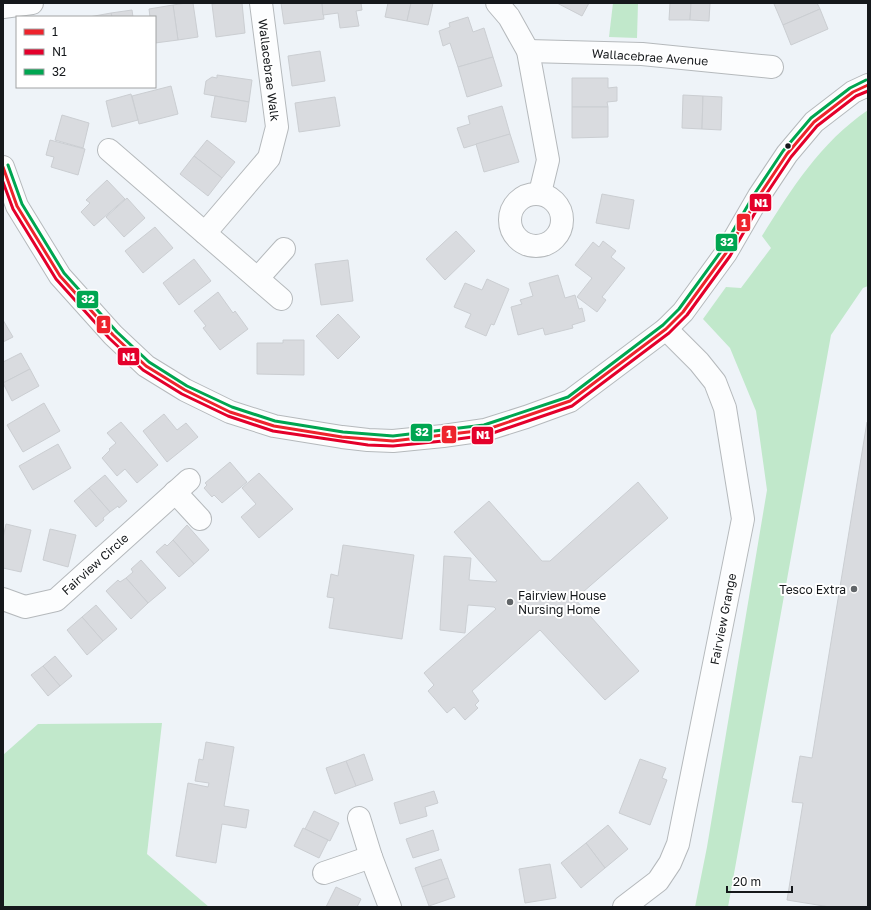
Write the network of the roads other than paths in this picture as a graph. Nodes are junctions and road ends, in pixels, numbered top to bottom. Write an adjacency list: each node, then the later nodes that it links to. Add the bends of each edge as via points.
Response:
1 (32, 3): 4 (street)
2 (261, 3): 11 (street, Wallacebrae Walk, via 277,127 269,158)
3 (497, 3): 5 (street, via 509,16)
4 (3, 7)
5 (528, 51): 6 (street, Wallacebrae Avenue, via 642,54); 10 (street, via 548,160)
6 (772, 67)
7 (868, 85): 15 (street, via 853,92 814,122 787,154 726,253 683,312)
8 (109, 150): 11 (street)
9 (3, 167): 15 (street, via 18,206 60,276 113,335 146,366 185,390 230,412 274,426 342,437 393,441 485,430 570,401)
10 (540, 193)
11 (205, 233): 13 (street)
12 (284, 249): 13 (street)
13 (258, 278): 14 (street)
14 (281, 299)
15 (666, 329): 22 (street, Fairview Grange, via 715,382 725,408 742,520 678,844 658,881)
16 (200, 519): 17 (street, Fairview Circle, via 182,486 56,600 24,607)
17 (3, 599)
18 (359, 818): 19 (street)
19 (371, 857): 20 (street); 21 (street)
20 (324, 873)
21 (390, 907)
22 (624, 907)

